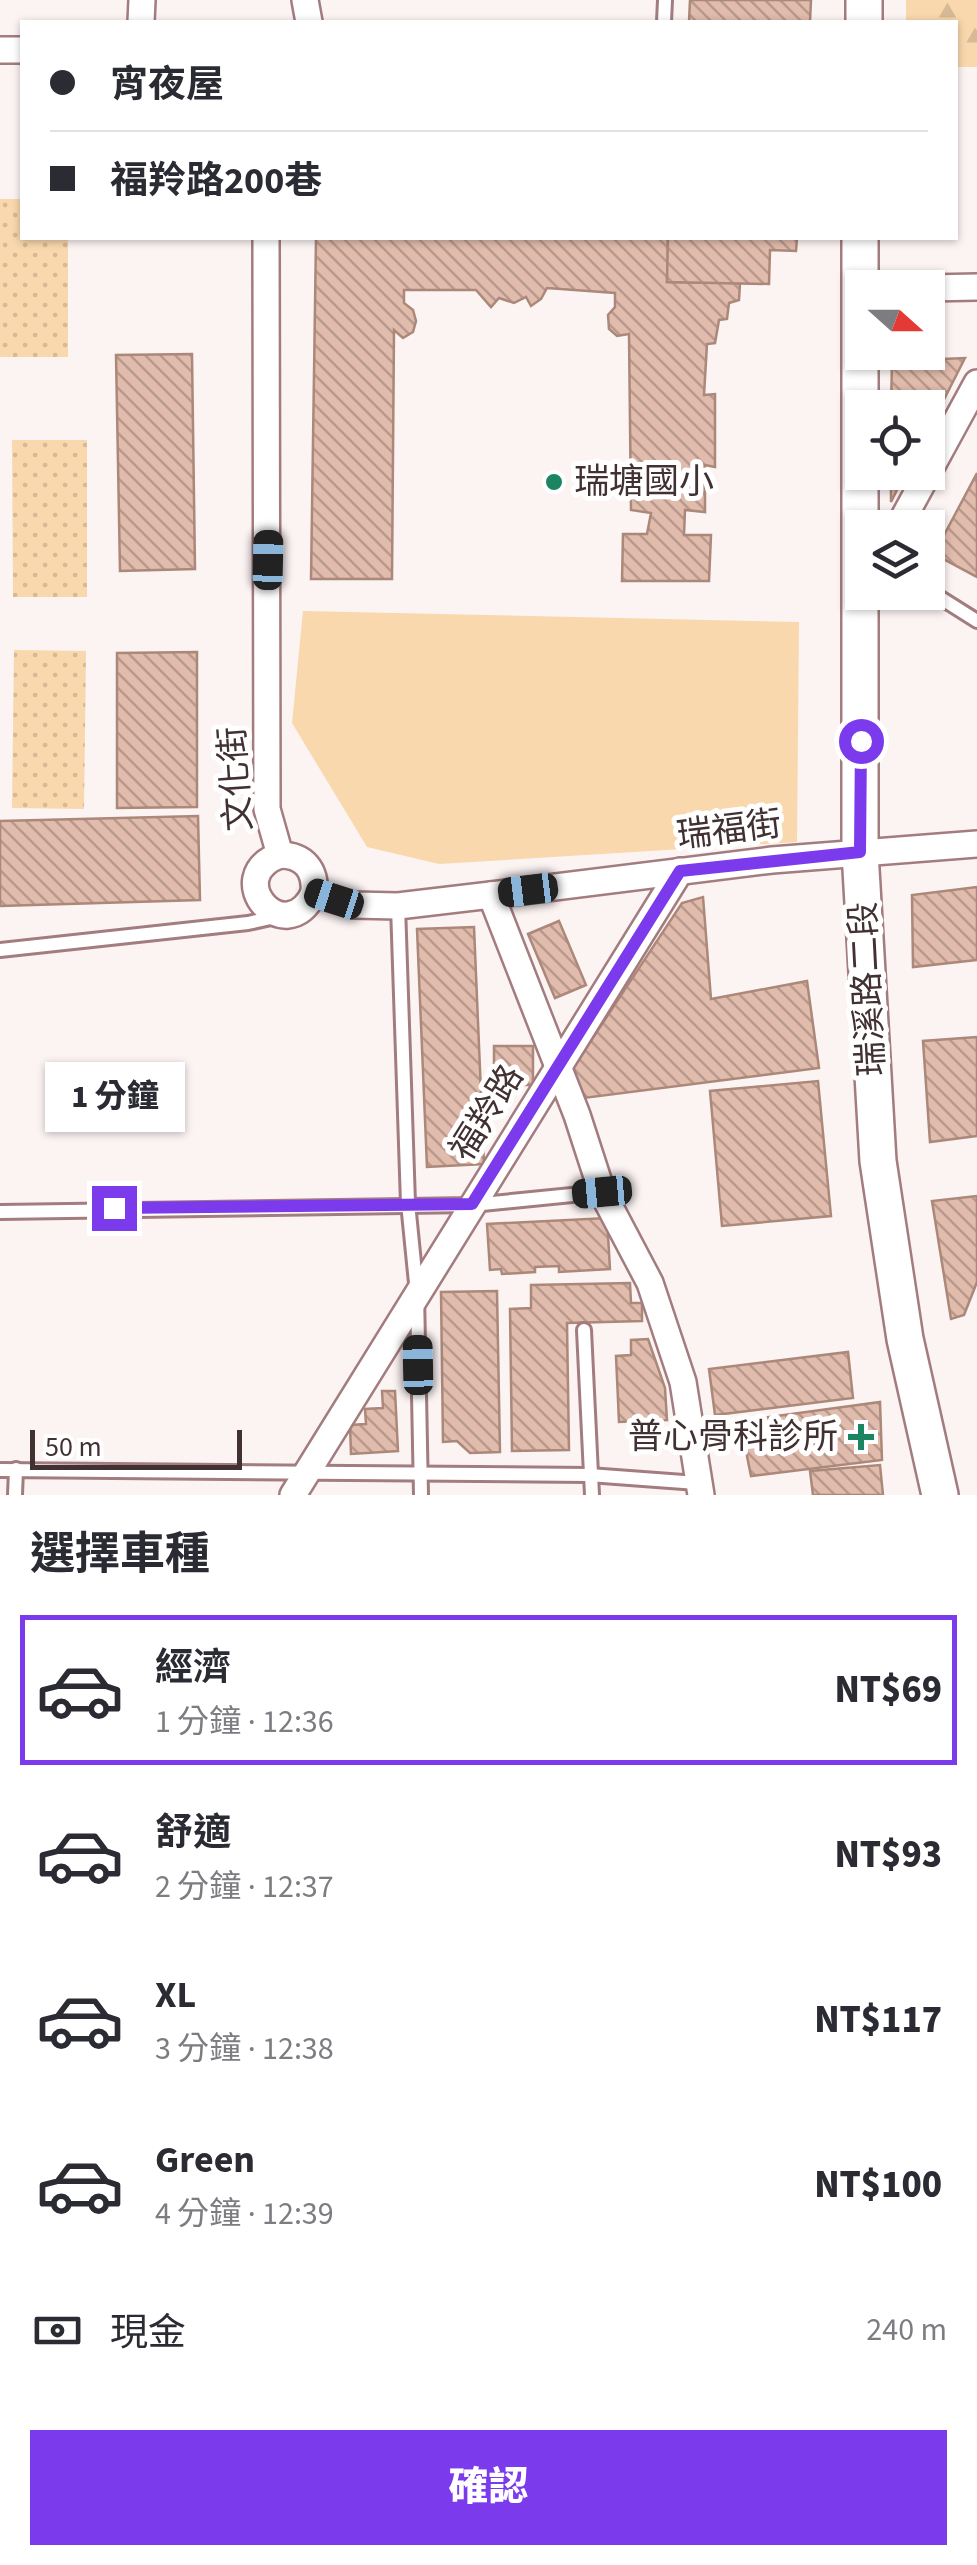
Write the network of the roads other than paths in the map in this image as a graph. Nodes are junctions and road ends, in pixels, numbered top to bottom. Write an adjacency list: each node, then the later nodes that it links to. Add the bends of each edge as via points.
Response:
1 (266, 240): 15 (street, 文化街, via 266,809)
2 (860, 240): 3 (street, 瑞溪路二段)
3 (861, 270)
4 (977, 287): 5 (street)
5 (945, 288)
6 (861, 370): 8 (street, 瑞溪路二段)
7 (977, 383): 9 (street)
8 (862, 510)
9 (908, 510)
10 (945, 601): 12 (lane)
11 (862, 610): 14 (street, 瑞溪路二段)
12 (977, 621)
13 (977, 844): 14 (street, 瑞福街)
14 (860, 852): 16 (street, 瑞福街); 38 (street, 瑞溪路二段, via 878,1162 905,1339)
15 (280, 855): 17 (street, 文化街, via 308,864); 20 (street, via 262,865 256,893 267,909)
16 (680, 871): 18 (street, 瑞福街); 22 (street, 福羚路)
17 (314, 893): 19 (street, via 353,905); 20 (street, via 303,909)
18 (491, 895): 19 (street); 22 (street)
19 (398, 906): 24 (lane)
20 (285, 915): 21 (lane)
21 (0, 950)
22 (557, 1065): 23 (street); 25 (street, 福羚路)
23 (602, 1192): 25 (lane); 34 (street, via 650,1283 683,1382)
24 (408, 1203): 25 (lane); 26 (lane); 27 (lane)
25 (472, 1204): 27 (street, 福羚路)
26 (0, 1212)
27 (416, 1293): 31 (lane); 33 (street, 福羚路)
28 (584, 1330): 32 (lane)
29 (16, 1469): 30 (lane); 33 (lane); 35 (lane)
30 (0, 1470)
31 (420, 1473): 32 (lane); 33 (lane); 36 (lane)
32 (589, 1475): 34 (lane); 37 (lane)
33 (300, 1484)
34 (699, 1489)
35 (15, 1495)
36 (421, 1495)
37 (592, 1495)
38 (940, 1495)

